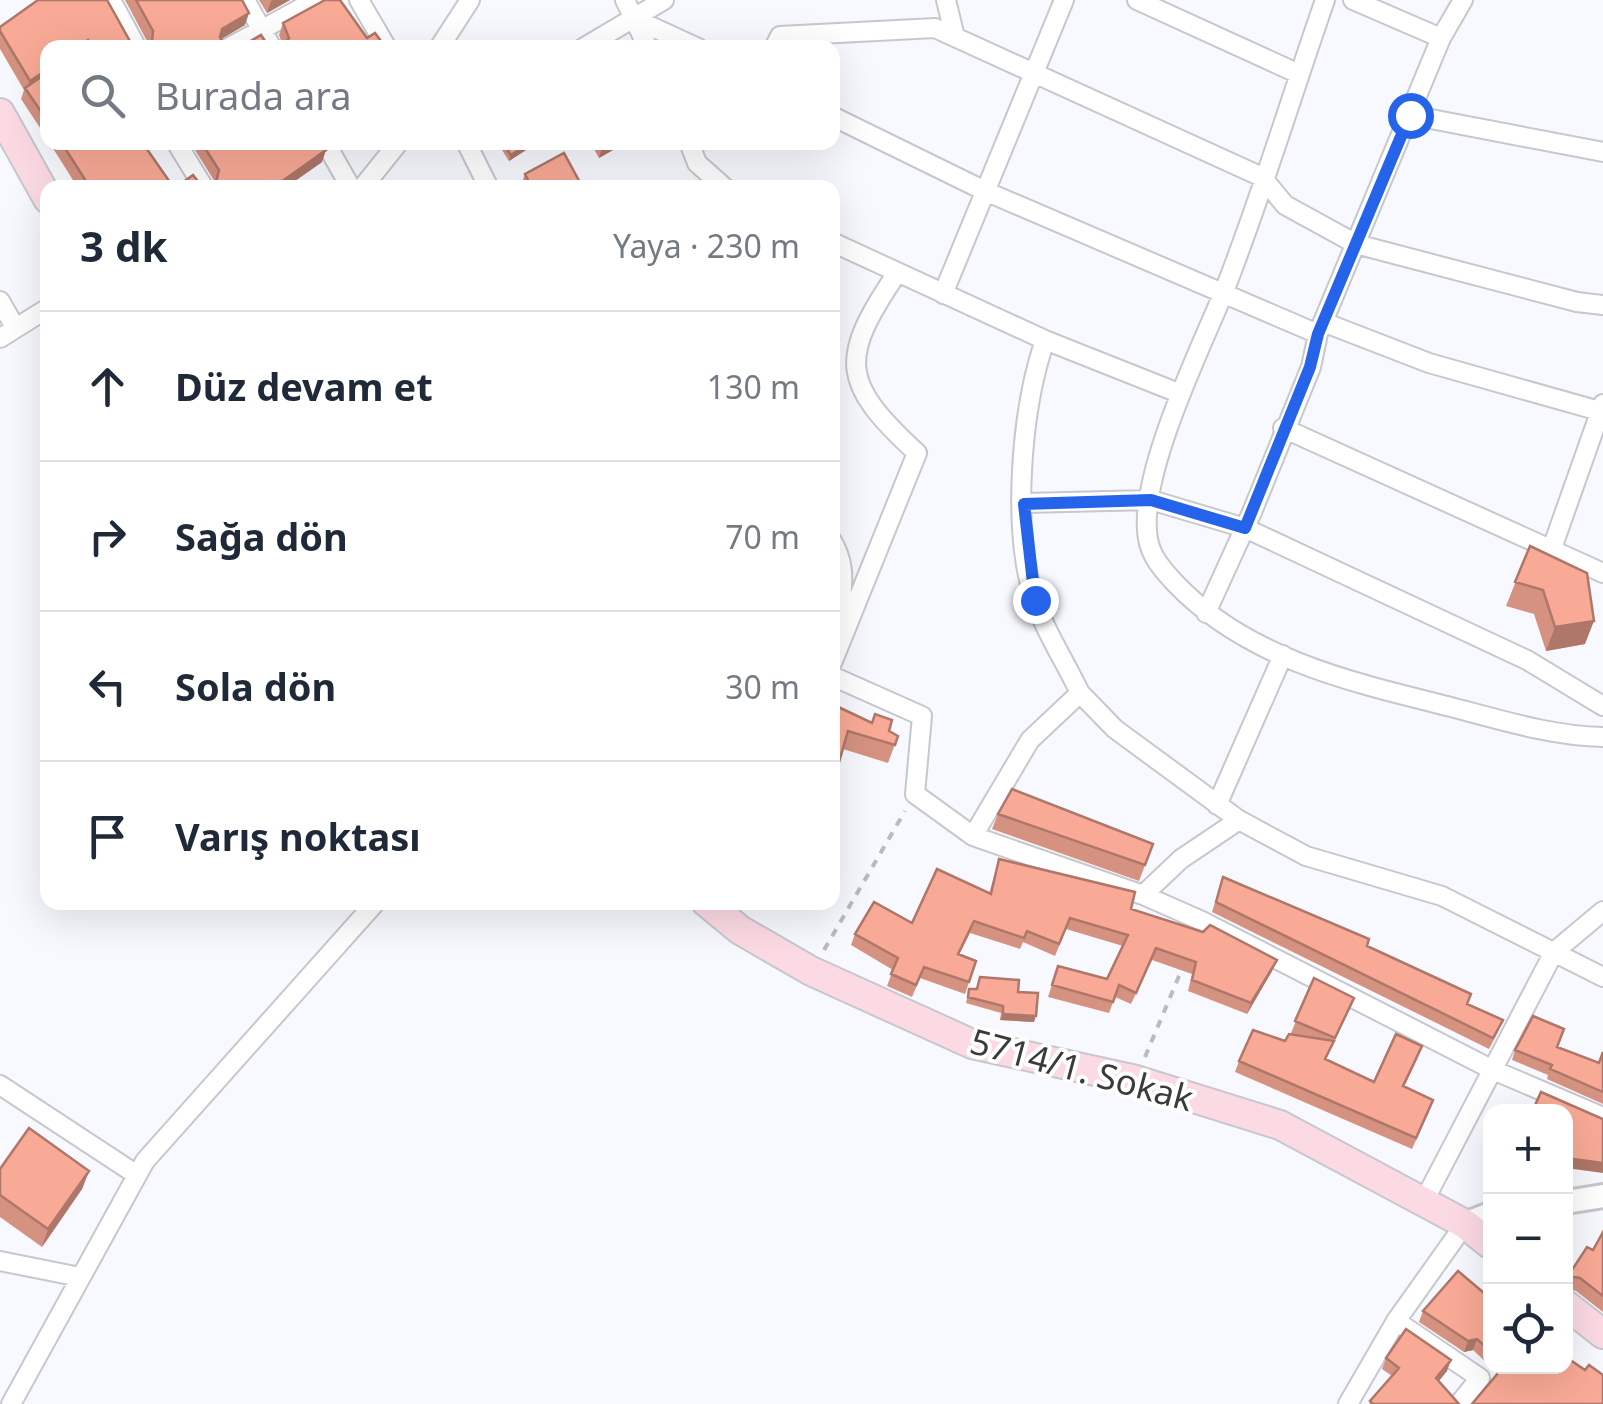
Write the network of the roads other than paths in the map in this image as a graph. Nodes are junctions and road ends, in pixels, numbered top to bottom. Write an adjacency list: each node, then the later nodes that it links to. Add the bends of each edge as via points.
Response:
1 (110, 0): 18 (street)
2 (245, 0): 15 (street)
3 (316, 0): 15 (street)
4 (359, 0): 21 (street)
5 (470, 0): 22 (street)
6 (625, 0): 14 (street)
7 (664, 0): 14 (street)
8 (946, 0): 16 (street)
9 (1064, 0): 27 (street)
10 (1137, 0): 28 (street)
11 (1324, 0): 28 (street)
12 (1353, 0): 17 (street)
13 (1463, 0): 17 (street)
14 (635, 18): 23 (street); 24 (street); 25 (street)
15 (260, 27): 19 (street); 20 (street)
16 (955, 36): 26 (street, via 935,28 847,29); 27 (street)
17 (1441, 38): 30 (street)
18 (132, 40)
19 (240, 40)
20 (267, 40)
21 (382, 40)
22 (444, 40)
23 (597, 40)
24 (645, 40)
25 (681, 40)
26 (778, 40)
27 (1034, 72): 38 (street); 45 (street)
28 (1299, 74): 38 (street)
29 (0, 113): 44 (main road)
30 (1410, 115): 37 (street); 46 (street)
31 (840, 120): 45 (street)
32 (181, 150): 39 (street)
33 (330, 150): 40 (street)
34 (396, 150): 41 (street)
35 (470, 150): 42 (street)
36 (692, 150): 43 (street)
37 (1603, 152)
38 (1262, 177): 46 (street, via 1284,206); 49 (street)
39 (199, 180)
40 (346, 180)
41 (369, 180)
42 (485, 180)
43 (716, 180)
44 (40, 185)
45 (985, 191): 49 (street); 50 (street)
46 (1356, 244): 52 (street); 54 (street)
47 (840, 246): 48 (street)
48 (897, 273): 50 (street); 69 (street, via 855,344 856,376 874,413 917,452)
49 (1224, 292): 54 (street); 57 (street)
50 (943, 294): 56 (street)
51 (0, 301): 55 (street)
52 (1603, 305)
53 (40, 313): 55 (street)
54 (1320, 328): 58 (street); 59 (street)
55 (8, 333)
56 (1045, 340): 57 (street); 61 (street, via 1024,416)
57 (1181, 394): 60 (street)
58 (1602, 409): 63 (street)
59 (1283, 428): 62 (street); 63 (street)
60 (1151, 500): 61 (street); 62 (street); 67 (street, via 1147,538 1157,564)
61 (1024, 504): 73 (street, via 1035,600)
62 (1245, 528): 67 (street); 74 (street, via 1528,660)
63 (1551, 551): 65 (street)
64 (840, 554): 66 (street)
65 (1603, 573)
66 (840, 591)
67 (1206, 612): 71 (street, via 1236,635)
68 (840, 620): 69 (street)
69 (842, 636): 70 (street)
70 (840, 641)
71 (1284, 655): 75 (street, via 1370,689 1520,726); 76 (street)
72 (840, 680): 78 (street, via 922,716 915,794)
73 (1080, 692): 76 (street, via 1115,729); 78 (street, via 1030,740)
74 (1603, 706)
75 (1603, 737)
76 (1217, 804): 77 (street)
77 (1239, 820): 79 (street); 83 (street, via 1306,856 1442,896)
78 (972, 836): 79 (street)
79 (1143, 895): 85 (street)
80 (369, 910): 88 (street, via 169,1130)
81 (716, 910): 90 (main road, 5714/1. Sokak, via 811,971 972,1044 1136,1080 1280,1126)
82 (1603, 911): 83 (street)
83 (1554, 952): 84 (street); 85 (street)
84 (1603, 977)
85 (1493, 1070): 87 (street); 90 (street)
86 (0, 1085): 88 (street)
87 (1603, 1117)
88 (137, 1175): 94 (street)
89 (1601, 1198): 91 (street)
90 (1424, 1201): 92 (main road, 5714/1. Sokak)
91 (1573, 1201)
92 (1478, 1219): 96 (street)
93 (0, 1261): 94 (street)
94 (80, 1276): 98 (street)
95 (1573, 1310): 97 (main road)
96 (1396, 1321): 99 (street); 100 (street, via 1480,1378)
97 (1603, 1334)
98 (11, 1404)
99 (1348, 1404)
100 (1459, 1404)

